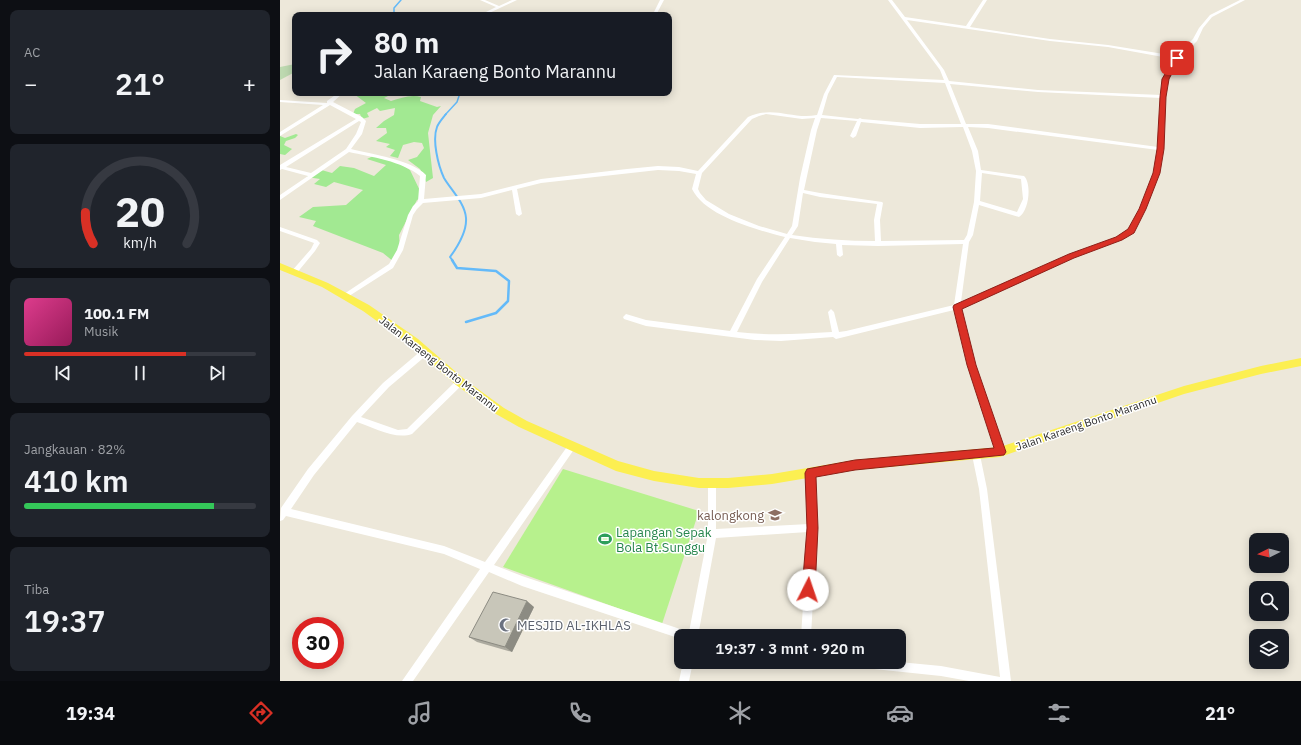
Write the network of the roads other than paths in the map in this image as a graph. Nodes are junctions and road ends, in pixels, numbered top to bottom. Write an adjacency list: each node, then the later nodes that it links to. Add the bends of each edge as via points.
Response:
1 (482, 0): 7 (street)
2 (515, 0): 7 (street)
3 (662, 0): 9 (street)
4 (890, 0): 10 (street)
5 (985, 0): 11 (street)
6 (1243, 0): 12 (street, via 1211,16 1195,40)
7 (499, 7): 8 (street)
8 (488, 12)
9 (656, 12)
10 (903, 18): 11 (street); 13 (street, via 934,56)
11 (968, 27): 12 (street)
12 (1177, 58): 15 (street, via 1166,79)
13 (948, 82): 15 (street, via 1038,91); 18 (street, via 836,76 826,94); 21 (street)
14 (337, 96): 17 (street)
15 (1163, 97): 24 (street)
16 (280, 101): 17 (street)
17 (328, 103): 19 (street); 22 (street)
18 (819, 116): 20 (street); 28 (street, via 810,118 757,113); 31 (street)
19 (360, 118): 25 (street, via 364,123); 26 (street)
20 (860, 119): 21 (street, via 919,126); 23 (street)
21 (965, 124): 24 (street); 27 (street)
22 (280, 134)
23 (853, 136)
24 (1161, 149): 45 (street, via 1150,190 1128,234)
25 (348, 150): 29 (street); 33 (street, via 403,164 420,172 423,177)
26 (280, 167): 29 (street)
27 (979, 170): 34 (street); 34 (street, via 1022,177 1026,200 1019,215)
28 (699, 173): 30 (street, via 658,168 541,181); 37 (street, via 695,189 705,203 747,224)
29 (312, 176): 32 (street)
30 (514, 188): 33 (street, via 481,196); 35 (street)
31 (801, 191): 37 (street, via 795,226); 40 (street, via 880,203 877,220)
32 (280, 198)
33 (421, 201): 44 (street, via 409,216 403,243 395,262)
34 (977, 202): 38 (street, via 970,235)
35 (519, 214)
36 (280, 229): 43 (street, via 315,241 317,244)
37 (788, 237): 39 (street); 48 (street, via 759,281)
38 (966, 242): 40 (street); 45 (street)
39 (839, 243): 40 (street); 41 (street)
40 (878, 244)
41 (840, 255)
42 (280, 266): 43 (main road, Jalan Karaeng Bonto Marannu)
43 (294, 272): 44 (main road, Jalan Karaeng Bonto Marannu)
44 (346, 296): 50 (main road, Jalan Karaeng Bonto Marannu, via 397,328)
45 (957, 307): 49 (street, via 870,330); 55 (street, via 971,365)
46 (831, 312): 49 (street)
47 (626, 317): 48 (street, via 646,323)
48 (732, 334): 49 (street, via 781,338)
49 (836, 336)
50 (425, 352): 52 (main road, Jalan Karaeng Bonto Marannu); 53 (street, via 386,385)
51 (1301, 362): 55 (main road, Jalan Karaeng Bonto Marannu, via 1184,390)
52 (460, 382): 53 (street, via 404,434); 54 (main road, Jalan Karaeng Bonto Marannu, via 507,415)
53 (355, 418): 59 (street, via 311,472)
54 (572, 446): 58 (main road, Jalan Karaeng Bonto Marannu, via 606,462 640,473); 62 (street)
55 (1000, 452): 56 (main road, Jalan Karaeng Bonto Marannu)
56 (976, 455): 57 (main road, Jalan Karaeng Bonto Marannu, via 855,465); 71 (street, via 983,489)
57 (811, 473): 58 (main road, Jalan Karaeng Bonto Marannu); 60 (street)
58 (712, 484): 61 (street)
59 (282, 514): 62 (street, via 429,546)
60 (813, 528): 61 (street); 64 (street)
61 (712, 534): 63 (street)
62 (487, 568): 65 (street); 68 (street)
63 (694, 629)
64 (806, 629)
65 (674, 632)
66 (906, 667): 70 (street)
67 (687, 669): 69 (street)
68 (407, 681)
69 (684, 681)
70 (998, 681)
71 (1006, 681)

